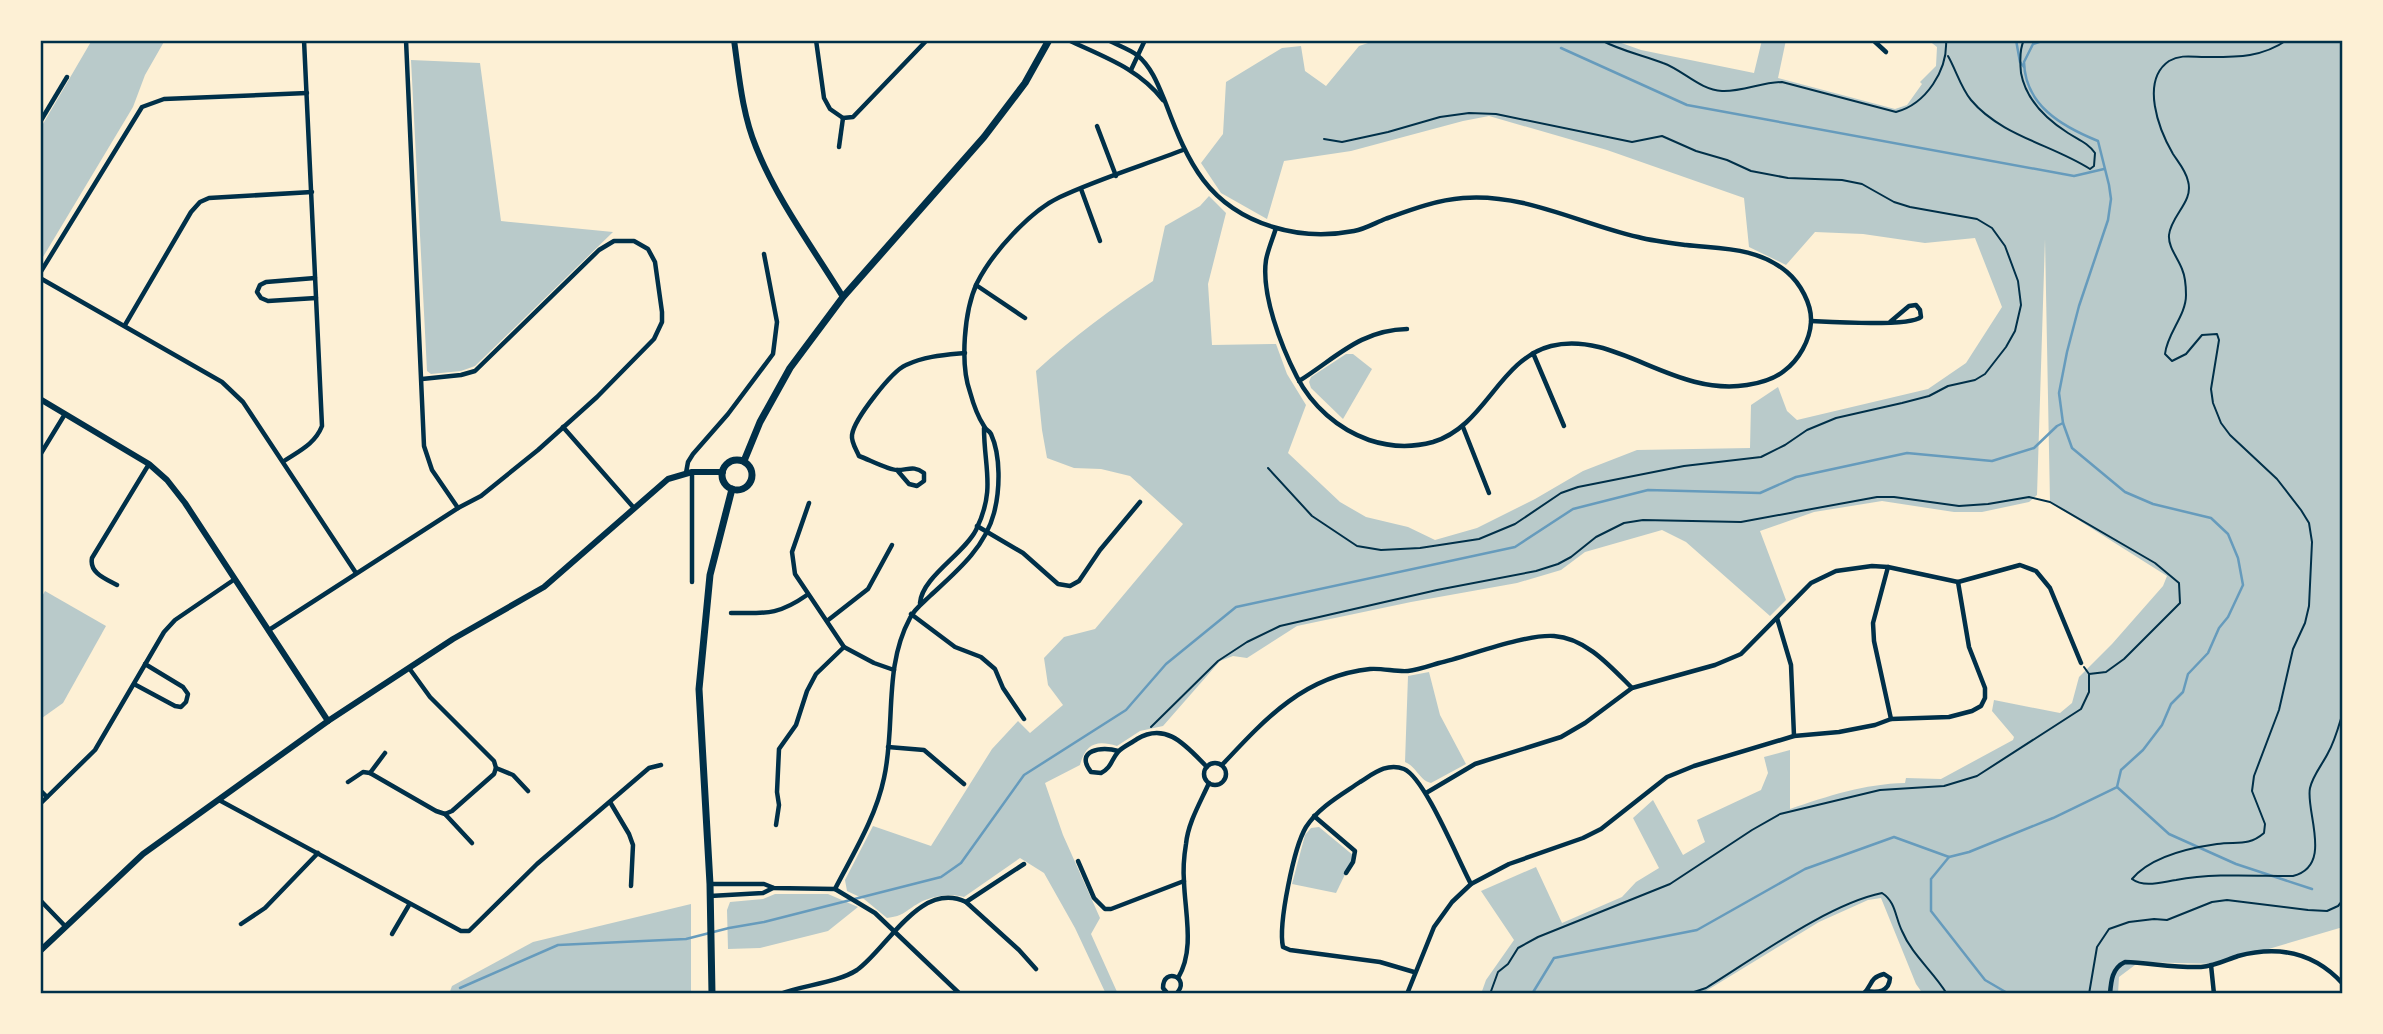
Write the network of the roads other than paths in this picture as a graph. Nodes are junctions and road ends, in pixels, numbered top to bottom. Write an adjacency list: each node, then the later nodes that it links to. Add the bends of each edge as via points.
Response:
1 (304, 40): 15 (street)
2 (406, 40): 40 (street)
3 (734, 40): 31 (street, via 754,144 775,188)
4 (816, 40): 17 (street, via 824,98)
5 (927, 40): 17 (street, via 853,117)
6 (1049, 40): 31 (main road, via 1025,83 984,136)
7 (1068, 40): 13 (street)
8 (1108, 40): 12 (street)
9 (1145, 40): 12 (street)
10 (1873, 40): 11 (street)
11 (1886, 52)
12 (1138, 55): 13 (street); 16 (street, via 1156,78)
13 (1131, 70): 16 (street)
14 (67, 77): 18 (street)
15 (307, 93): 24 (street); 28 (street, via 164,99 142,107)
16 (1165, 103): 21 (street)
17 (843, 118): 20 (street)
18 (40, 122)
19 (1097, 125): 22 (street)
20 (839, 147)
21 (1183, 150): 22 (street); 25 (street, via 1226,204)
22 (1116, 176): 23 (street)
23 (1081, 189): 26 (street); 30 (street, via 1032,215)
24 (312, 192): 29 (street); 36 (street, via 200,202)
25 (1276, 229): 34 (street, via 1314,235 1357,230 1432,204 1471,197 1504,199 1643,238 1732,248 1762,257 1788,273 1804,293); 41 (street, via 1266,260 1268,298)
26 (1100, 242)
27 (764, 254): 53 (street, via 777,323 773,354 693,454)
28 (40, 276): 36 (street)
29 (315, 278): 32 (street); 32 (street, via 267,282 257,292 268,301)
30 (976, 285): 33 (street); 38 (street, via 965,329)
31 (844, 297): 50 (main road, via 790,368)
32 (316, 298): 49 (street, via 322,426 312,443)
33 (1025, 318)
34 (1811, 321): 35 (street); 39 (street, via 1800,354 1779,376 1726,389 1674,377 1583,343 1553,345)
35 (1890, 322): 35 (street, via 1909,306 1920,310 1916,322)
36 (125, 325): 49 (street, via 222,382 243,402)
37 (1406, 329): 41 (street, via 1367,336)
38 (965, 353): 46 (street, via 969,390); 52 (street, via 931,355 902,366 856,423 852,434 859,456)
39 (1533, 353): 44 (street); 47 (street, via 1522,358)
40 (422, 379): 45 (street, via 475,371 599,250 614,241 634,241 648,249 655,261 662,322 654,339); 59 (street, via 424,446 432,470)
41 (1299, 381): 47 (street, via 1321,410 1372,441 1419,446)
42 (40, 398): 43 (street)
43 (65, 414): 48 (street); 51 (street)
44 (1564, 426)
45 (563, 427): 59 (street, via 481,496); 60 (street)
46 (984, 427): 61 (street, via 988,487); 62 (street, via 990,433 997,463 997,500)
47 (1463, 427): 56 (street)
48 (40, 455)
49 (284, 461): 65 (street)
50 (744, 461): 54 (main road, via 734,460); 55 (main road, via 750,466 750,484)
51 (149, 464): 66 (street, via 185,503); 69 (street, via 92,558 93,570)
52 (897, 470): 52 (street, via 909,484 917,486 924,481 924,473 917,468)
53 (689, 472): 54 (street); 60 (street, via 668,479); 67 (street)
54 (723, 472): 55 (main road, via 723,480)
55 (732, 489): 115 (main road, via 710,575 699,689)
56 (1489, 493)
57 (1140, 502): 62 (street, via 1079,582 1070,586 1058,584)
58 (809, 503): 70 (street, via 792,552 794,574)
59 (458, 508): 65 (street)
60 (635, 509): 80 (street, via 544,587)
61 (977, 526): 62 (street); 71 (street, via 966,546 923,591)
62 (987, 531): 71 (street, via 959,569)
63 (892, 545): 75 (street, via 868,589)
64 (1888, 567): 68 (street); 74 (street, via 1836,571 1811,583); 85 (street, via 1872,623)
65 (356, 573): 76 (street)
66 (235, 579): 76 (street); 79 (street, via 175,620)
67 (692, 582)
68 (1958, 582): 78 (street, via 2020,565 2036,571 2050,588); 85 (street, via 1969,647 1985,698 1963,714)
69 (117, 585)
70 (807, 594): 72 (street, via 772,613); 75 (street)
71 (920, 603): 73 (street)
72 (731, 613)
73 (911, 614): 81 (street, via 899,639); 84 (street, via 955,647 981,657 995,669)
74 (1777, 617): 83 (street, via 1741,654); 87 (street, via 1791,665)
75 (827, 621): 77 (street)
76 (269, 630): 86 (street)
77 (844, 647): 81 (street); 108 (street, via 816,674 796,725 779,749)
78 (2081, 663)
79 (145, 664): 82 (street); 82 (street, via 183,688 188,694 186,702 175,706)
80 (409, 668): 86 (street); 94 (street)
81 (894, 670): 88 (street)
82 (134, 684): 102 (street, via 95,750)
83 (1633, 688): 92 (street, via 1588,648 1553,636 1409,671 1372,669 1337,675 1321,680 1273,713); 101 (street, via 1561,737 1475,764)
84 (1024, 719)
85 (1891, 719): 87 (street, via 1839,733)
86 (328, 720): 103 (street)
87 (1794, 736): 116 (street, via 1667,777 1601,829 1509,864)
88 (888, 747): 98 (street, via 924,750); 119 (street, via 884,779 869,821)
89 (1118, 751): 89 (street, via 1093,750 1085,762 1087,768 1096,774 1107,770); 93 (street, via 1158,732 1177,738)
90 (385, 753): 95 (street)
91 (661, 765): 104 (street, via 649,768)
92 (1222, 765): 93 (street); 97 (street, via 1224,781)
93 (1207, 767): 97 (street, via 1204,774)
94 (496, 768): 100 (street, via 513,775); 106 (street, via 494,775)
95 (370, 773): 96 (street, via 363,772); 106 (street)
96 (348, 782)
97 (1209, 783): 114 (street, via 1189,827)
98 (964, 784)
99 (40, 790): 102 (street)
100 (528, 791)
101 (1426, 793): 107 (street, via 1412,774 1389,766); 116 (street)
102 (47, 797): 105 (street)
103 (218, 800): 110 (street); 125 (street, via 143,855)
104 (610, 802): 117 (street, via 633,845); 123 (street, via 537,864 469,931)
105 (40, 804)
106 (445, 814): 109 (street)
107 (1314, 817): 113 (street, via 1354,852); 131 (street, via 1305,828 1285,901 1283,947)
108 (776, 825)
109 (472, 843)
110 (318, 853): 123 (street); 124 (street, via 265,908)
111 (1078, 861): 114 (street, via 1094,898 1105,909)
112 (1024, 864): 122 (street)
113 (1346, 873)
114 (1184, 881): 132 (street, via 1186,949)
115 (710, 884): 118 (street); 120 (main road)
116 (1471, 884): 131 (street, via 1434,927)
117 (631, 886)
118 (774, 888): 119 (street); 120 (street, via 763,893)
119 (835, 889): 126 (street, via 875,913)
120 (710, 896): 136 (main road)
121 (40, 900): 125 (street)
122 (966, 902): 126 (street, via 931,903); 130 (street)
123 (409, 905): 127 (street)
124 (241, 924)
125 (65, 926): 128 (street)
126 (894, 931): 137 (street, via 859,969); 138 (street)
127 (392, 934)
128 (40, 951)
129 (2211, 965): 133 (street, via 2252,953 2287,951 2321,964); 141 (street, via 2125,962 2114,973); 142 (street)
130 (1036, 969)
131 (1414, 972): 140 (street)
132 (1178, 978): 134 (street); 139 (street, via 1164,979)
133 (2343, 984)
134 (1179, 993)
135 (1864, 993): 135 (street, via 1885,990 1890,978 1877,976)
136 (712, 994)
137 (780, 994)
138 (960, 994)
139 (1166, 994)
140 (1407, 994)
141 (2110, 994)
142 (2214, 994)

